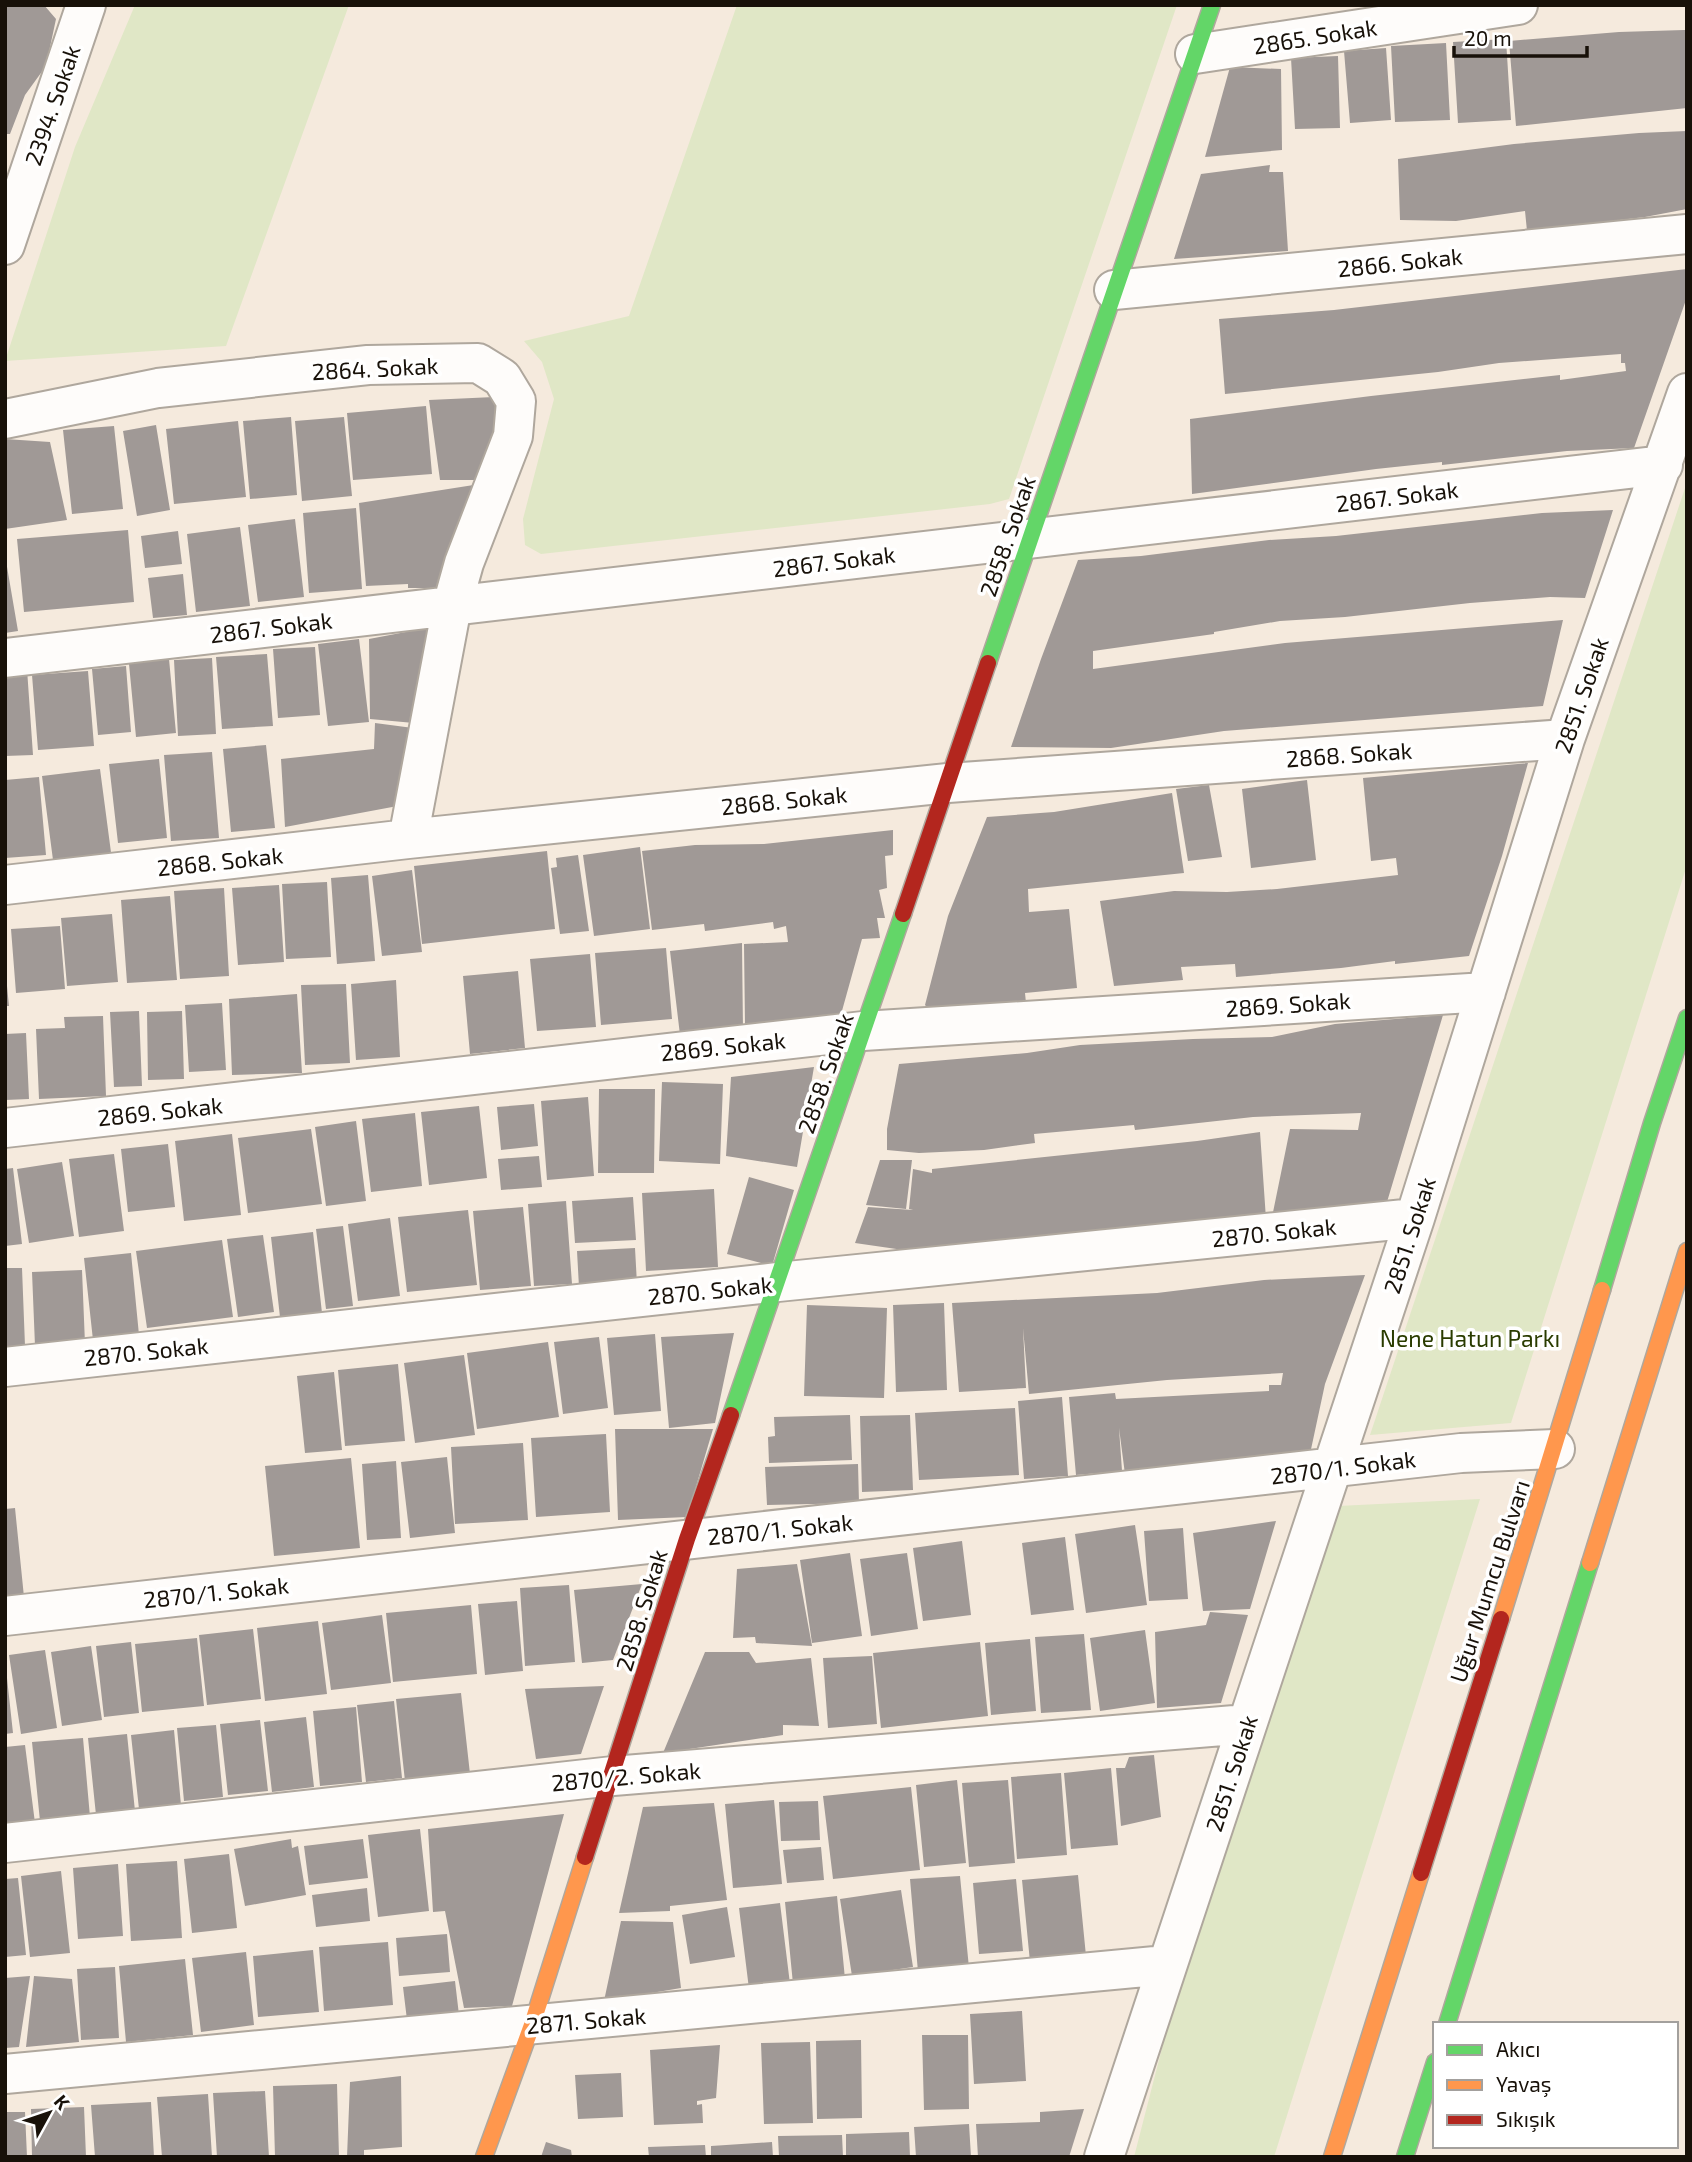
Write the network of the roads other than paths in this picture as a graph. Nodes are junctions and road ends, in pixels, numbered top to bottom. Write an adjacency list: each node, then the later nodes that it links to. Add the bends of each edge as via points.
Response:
1 (86, 5): 6 (street, 2394. Sokak)
2 (1212, 5): 4 (street, 2858. Sokak)
3 (1518, 5): 4 (street, 2865. Sokak)
4 (1195, 54): 7 (street, 2858. Sokak)
5 (1687, 234): 7 (street, 2866. Sokak)
6 (5, 245)
7 (1114, 290): 11 (street, 2858. Sokak)
8 (1687, 393): 10 (street, 2851. Sokak)
9 (5, 419): 12 (street, 2864. Sokak, via 158,388 368,365 478,363 502,378 516,401 513,436)
10 (1663, 465): 11 (street, 2867. Sokak); 14 (street, 2851. Sokak)
11 (1030, 538): 12 (street, 2867. Sokak); 15 (street, 2858. Sokak)
12 (452, 606): 13 (street, 2867. Sokak); 16 (street, 2864. Sokak)
13 (5, 658)
14 (1565, 739): 15 (street, 2868. Sokak); 18 (street, 2851. Sokak)
15 (948, 783): 16 (street, 2868. Sokak); 20 (street, 2858. Sokak)
16 (408, 839): 17 (street, 2868. Sokak)
17 (5, 885)
18 (1486, 992): 20 (street, 2869. Sokak); 22 (street, 2851. Sokak)
19 (1687, 1018): 26 (street, Uğur Mumcu Bulvarı)
20 (863, 1031): 21 (street, 2869. Sokak); 24 (street, 2858. Sokak)
21 (5, 1128)
22 (1415, 1218): 24 (street, 2870. Sokak); 27 (street, 2851. Sokak)
23 (1687, 1251): 34 (street)
24 (778, 1282): 25 (street, 2870. Sokak); 28 (street, 2858. Sokak)
25 (5, 1367)
26 (1555, 1449): 27 (street, 2870/1. Sokak); 40 (street, Uğur Mumcu Bulvarı)
27 (1332, 1469): 28 (street, 2870/1. Sokak); 30 (street, 2851. Sokak)
28 (687, 1539): 29 (street, 2870/1. Sokak); 31 (street, 2858. Sokak)
29 (5, 1616)
30 (1247, 1724): 31 (street, 2870/2. Sokak); 33 (street, 2851. Sokak)
31 (614, 1776): 32 (street, 2870/2. Sokak); 35 (street, 2858. Sokak)
32 (5, 1843)
33 (1166, 1965): 35 (street, 2871. Sokak); 39 (street, 2851. Sokak)
34 (1448, 2022)
35 (532, 2025): 37 (street, 2871. Sokak); 38 (street, 2858. Sokak)
36 (1433, 2068): 41 (street)
37 (5, 2074)
38 (484, 2157)
39 (1104, 2157)
40 (1332, 2157)
41 (1405, 2157)

